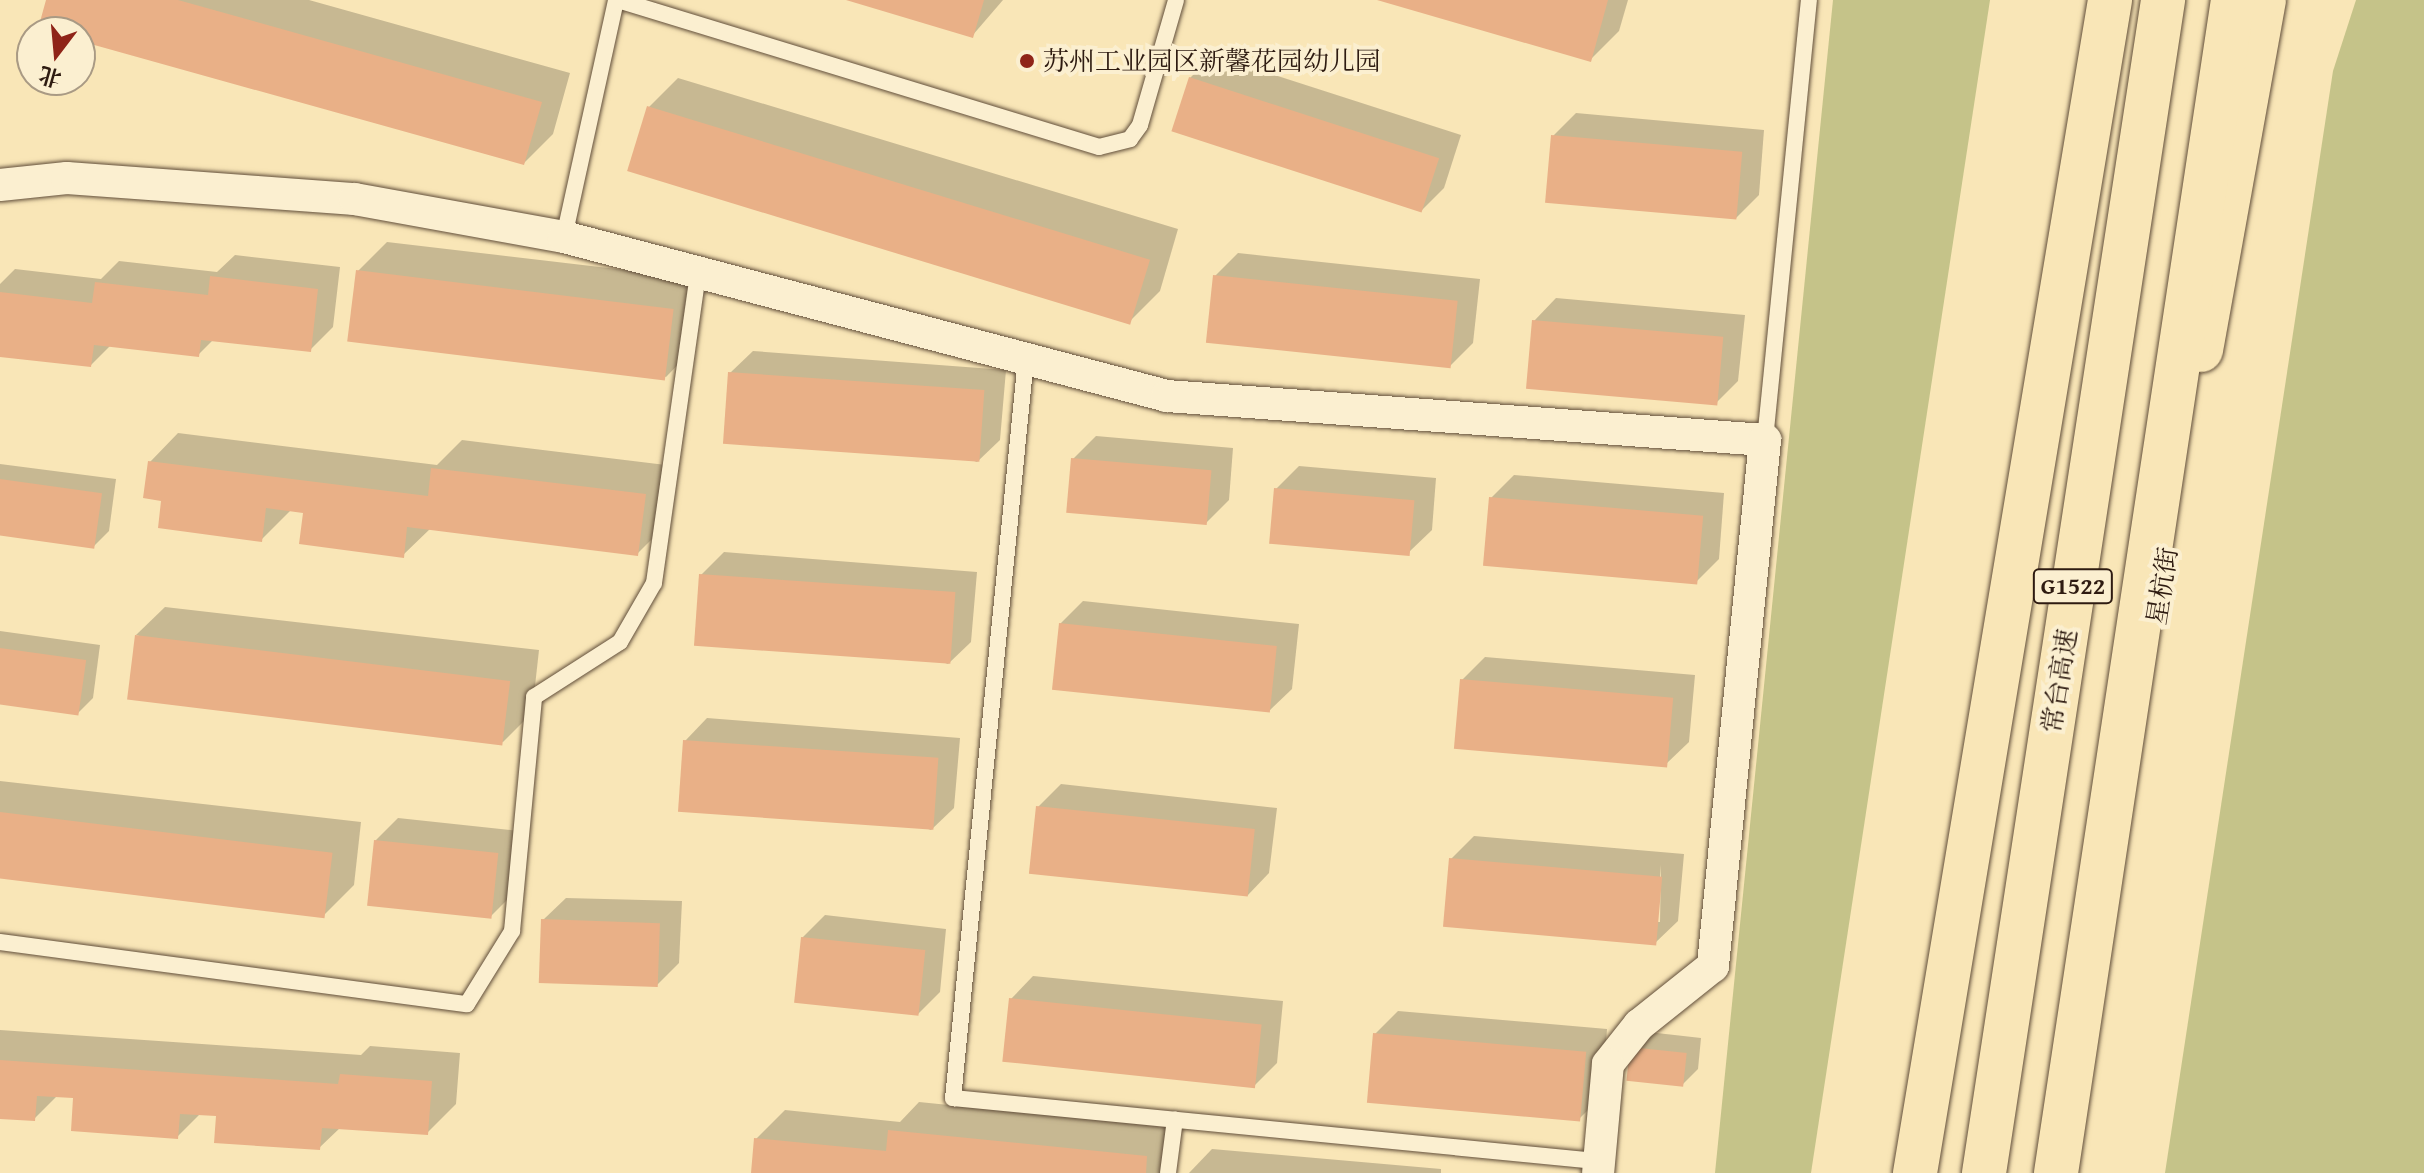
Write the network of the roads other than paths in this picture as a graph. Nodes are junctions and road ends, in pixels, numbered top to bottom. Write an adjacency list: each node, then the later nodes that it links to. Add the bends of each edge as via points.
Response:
1 (617, 0): 2 (lane, via 1099,147 1130,139 1140,125); 9 (lane)
2 (1176, 0)
3 (1809, 0): 12 (lane)
4 (2110, 0): 17 (main road)
5 (2163, 0): 18 (main road, 常台高速 / G1522)
6 (2233, 0): 19 (main road, G1522)
7 (2264, 0): 20 (main road, 星杭街)
8 (0, 185): 9 (street, via 67,178 355,199)
9 (564, 237): 10 (street)
10 (698, 272): 11 (street); 13 (lane, via 654,583 620,642 534,697 512,931 467,1004)
11 (1026, 358): 12 (street, via 1167,396); 14 (lane, via 953,1098)
12 (1765, 440): 15 (street, via 1713,966 1639,1025 1608,1064)
13 (0, 942)
14 (1175, 1119): 15 (lane); 16 (lane)
15 (1597, 1167)
16 (1168, 1173)
17 (1915, 1173)
18 (1984, 1173)
19 (2056, 1173)
20 (2063, 1173)

